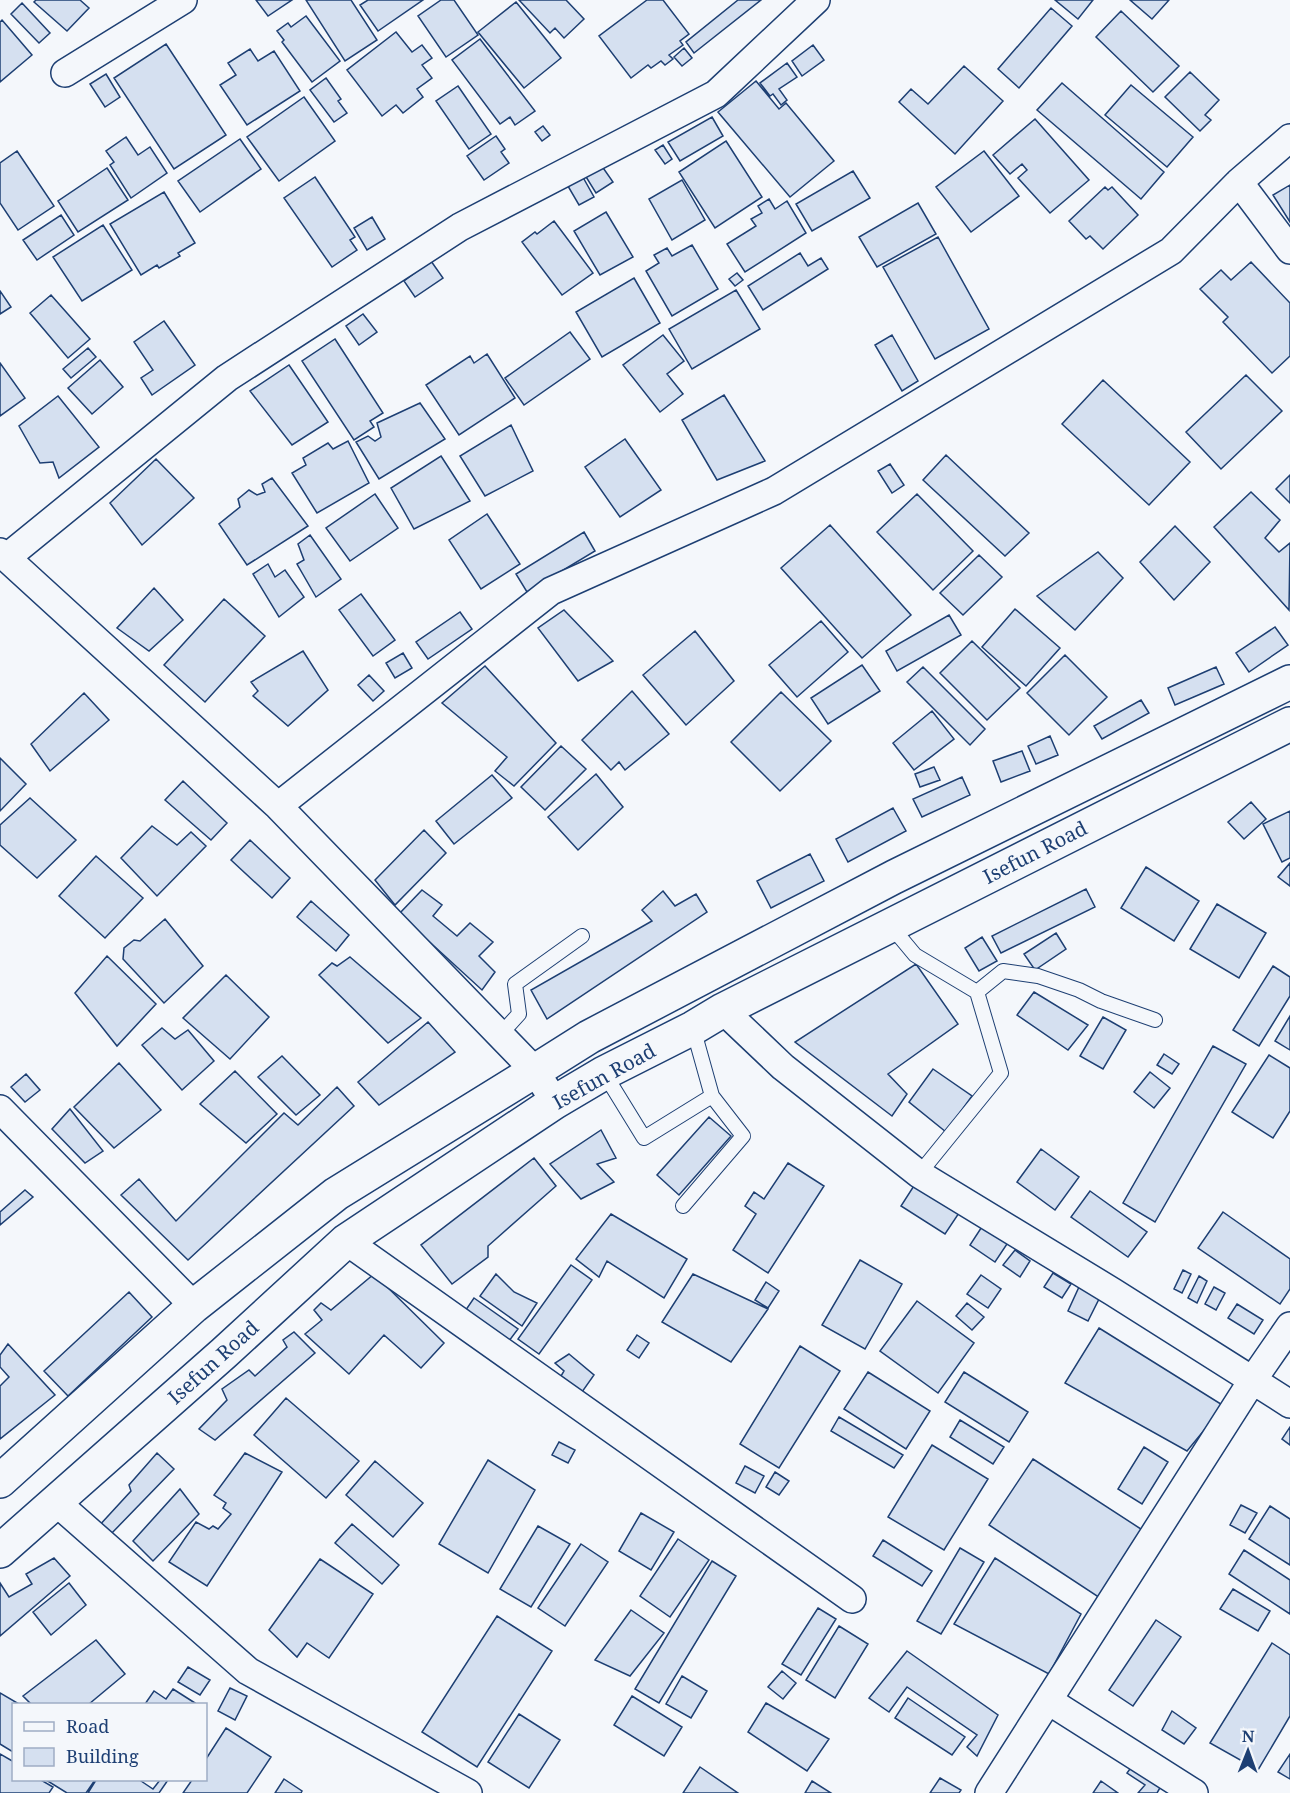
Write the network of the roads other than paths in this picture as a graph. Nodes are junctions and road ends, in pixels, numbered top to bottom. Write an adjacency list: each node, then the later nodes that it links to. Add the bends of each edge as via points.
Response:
1 (183, 0): 3 (street)
2 (816, 0): 7 (street, via 716,94 460,227 227,378)
3 (65, 74)
4 (1290, 138): 5 (street)
5 (1239, 182): 6 (street); 10 (street, via 1171,251 774,490 550,591)
6 (1290, 250)
7 (3, 555): 10 (street)
8 (1290, 682): 18 (street, Isefun Road, via 894,877 589,1037)
9 (1290, 724): 11 (street, Isefun Road)
10 (278, 806): 17 (street)
11 (890, 925): 13 (lane, via 915,955); 14 (street, Isefun Road)
12 (582, 936): 17 (lane, via 515,984 519,1014)
13 (977, 992): 15 (lane, via 1002,971 1038,976); 23 (lane, via 1001,1072)
14 (723, 1010): 16 (street, Isefun Road); 23 (street, via 783,1067)
15 (1155, 1020)
16 (693, 1028): 19 (street, Isefun Road); 20 (lane)
17 (500, 1035): 18 (street)
18 (535, 1071): 21 (street); 26 (street, Isefun Road, via 336,1194)
19 (604, 1073): 20 (lane, via 644,1138); 21 (street, Isefun Road)
20 (712, 1096): 24 (lane, via 743,1136)
21 (555, 1102): 25 (street, Isefun Road)
22 (0, 1109): 26 (street)
23 (919, 1174): 28 (street)
24 (683, 1206)
25 (346, 1241): 31 (street, Isefun Road); 33 (street)
26 (194, 1306): 30 (street, Isefun Road)
27 (1290, 1326): 28 (street)
28 (1252, 1381): 29 (street); 34 (street)
29 (1290, 1404)
30 (0, 1481)
31 (56, 1502): 32 (street, Isefun Road); 35 (street, via 248,1671)
32 (0, 1551)
33 (852, 1599)
34 (1049, 1701): 36 (street); 37 (street)
35 (468, 1793)
36 (989, 1793)
37 (1194, 1793)

